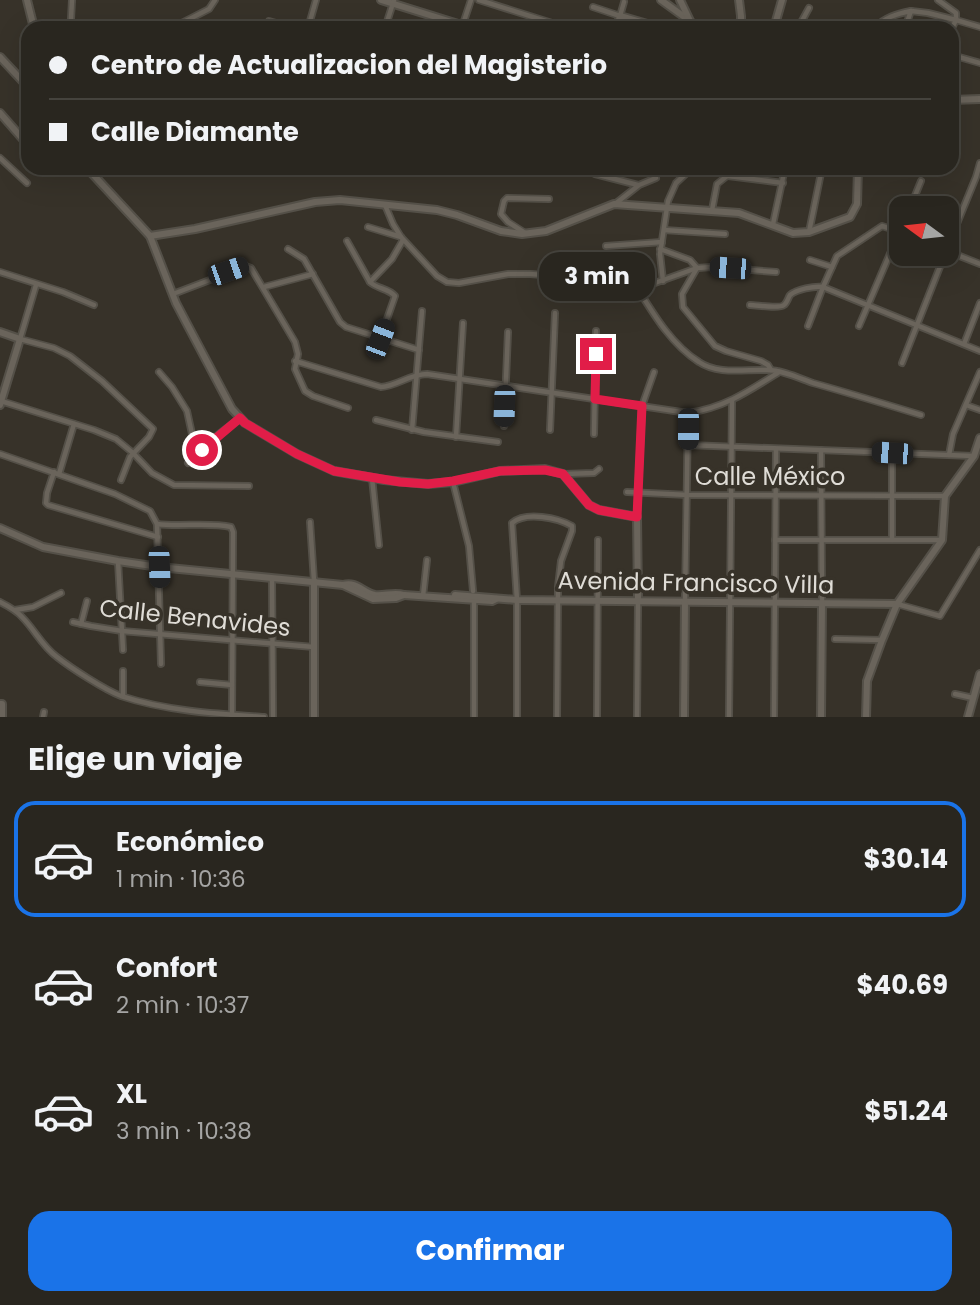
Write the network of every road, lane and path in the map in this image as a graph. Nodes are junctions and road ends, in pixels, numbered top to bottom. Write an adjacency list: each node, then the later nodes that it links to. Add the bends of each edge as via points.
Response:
1 (27, 0): 22 (main road)
2 (72, 0): 19 (street)
3 (215, 0): 23 (street, via 209,9)
4 (316, 0): 24 (street)
5 (381, 0): 13 (main road)
6 (471, 0): 27 (street)
7 (479, 0): 20 (street)
8 (661, 0): 31 (main road)
9 (680, 0): 32 (main road)
10 (739, 0): 33 (main road)
11 (782, 0): 34 (main road)
12 (937, 0): 21 (street, via 956,13)
13 (393, 2): 25 (street); 26 (main road)
14 (624, 2): 18 (street)
15 (593, 7): 18 (street)
16 (809, 8): 35 (street)
17 (911, 11): 21 (street); 36 (street); 37 (street)
18 (620, 16): 29 (main road); 30 (main road)
19 (71, 19)
20 (543, 20): 28 (street)
21 (956, 20): 38 (street)
22 (32, 21)
23 (186, 21)
24 (310, 21)
25 (387, 21)
26 (446, 21)
27 (465, 21)
28 (546, 21)
29 (619, 21)
30 (637, 21)
31 (686, 21)
32 (689, 21)
33 (741, 21)
34 (776, 21)
35 (802, 21)
36 (882, 21)
37 (907, 21)
38 (980, 26)
39 (0, 57): 42 (main road)
40 (959, 57): 41 (street)
41 (980, 64)
42 (21, 80)
43 (980, 99): 44 (main road)
44 (959, 100)
45 (0, 113): 46 (main road)
46 (21, 137)
47 (0, 158): 59 (street)
48 (980, 163): 57 (street)
49 (93, 175): 76 (main road)
50 (599, 175): 61 (street)
51 (685, 175): 66 (street, via 670,194)
52 (784, 175): 60 (street)
53 (821, 175): 73 (street)
54 (858, 175): 73 (main road, via 857,204 850,217)
55 (728, 176): 60 (street); 67 (street, via 717,184)
56 (656, 178): 61 (street)
57 (978, 178): 68 (street)
58 (922, 181): 62 (street)
59 (27, 183)
60 (783, 183): 69 (street)
61 (639, 185): 65 (street)
62 (915, 196)
63 (549, 199): 74 (street, via 504,201 501,214)
64 (385, 204): 74 (main road, via 437,210 501,231); 76 (main road, via 315,202); 77 (street)
65 (614, 204): 66 (main road); 74 (main road)
66 (667, 208): 67 (main road); 72 (street)
67 (712, 210): 69 (main road, via 745,214)
68 (959, 219)
69 (773, 225): 73 (main road, via 793,233)
70 (368, 227): 77 (street)
71 (889, 227): 88 (street, via 882,226 841,253)
72 (664, 230): 75 (street); 79 (street)
73 (809, 232)
74 (527, 234)
75 (725, 234)
76 (150, 236): 99 (main road)
77 (402, 238): 94 (street, via 392,259); 98 (street, via 447,282 530,274 612,281)
78 (347, 242): 94 (street)
79 (662, 242): 80 (street); 82 (street)
80 (606, 246)
81 (289, 249): 92 (street, via 302,256)
82 (660, 249): 89 (street, via 690,260); 93 (street)
83 (959, 256): 86 (street)
84 (889, 258): 103 (street)
85 (810, 260): 88 (street)
86 (980, 264)
87 (940, 266): 107 (street)
88 (832, 267): 97 (street)
89 (697, 268): 91 (street); 93 (street); 120 (street, via 682,295 682,307 715,346 761,360)
90 (0, 272): 95 (street)
91 (776, 272)
92 (313, 274): 96 (street); 114 (street, via 340,322)
93 (663, 281): 98 (street)
94 (370, 282): 114 (street, via 395,296)
95 (36, 285): 101 (street); 113 (street)
96 (264, 287): 99 (street, via 251,268 243,265); 118 (street, via 295,342)
97 (823, 288): 102 (street, via 793,293 780,307); 103 (street); 108 (street)
98 (638, 289): 120 (street, via 672,338 700,363 719,370)
99 (173, 294): 138 (main road)
100 (980, 303): 115 (street)
101 (94, 305)
102 (750, 305)
103 (868, 306): 107 (street); 109 (street)
104 (422, 311): 116 (street)
105 (555, 313): 128 (street)
106 (463, 323): 126 (street)
107 (916, 325): 115 (street); 119 (street)
108 (808, 326)
109 (859, 326)
110 (508, 331): 127 (street)
111 (596, 331): 129 (street)
112 (0, 332): 113 (main road)
113 (20, 339): 131 (main road); 153 (street, via 70,356 149,423 153,430)
114 (380, 339): 116 (street)
115 (964, 344): 117 (street)
116 (419, 350): 125 (street)
117 (980, 351)
118 (295, 361): 125 (street, via 381,387); 134 (street, via 305,391)
119 (902, 363)
120 (771, 370): 123 (street)
121 (159, 372): 151 (street, via 187,411)
122 (654, 372): 133 (street)
123 (779, 372): 130 (street); 137 (street)
124 (980, 372): 132 (street)
125 (416, 375): 126 (street); 142 (street)
126 (460, 378): 127 (street); 145 (street)
127 (505, 386): 128 (street); 141 (street)
128 (551, 392): 129 (street); 143 (street)
129 (595, 399): 133 (street); 144 (street)
130 (732, 401): 136 (street); 149 (street)
131 (0, 402): 140 (street)
132 (966, 405): 135 (street); 156 (street)
133 (642, 406): 136 (street); 167 (street)
134 (348, 408)
135 (980, 410)
136 (688, 413): 148 (street)
137 (921, 415)
138 (240, 418): 151 (street); 162 (main road, via 323,467)
139 (376, 420): 142 (street)
140 (74, 424): 153 (street, via 116,439); 160 (street)
141 (504, 426)
142 (412, 430): 145 (street)
143 (550, 430)
144 (594, 434)
145 (456, 437): 147 (street)
146 (980, 438): 157 (main road)
147 (498, 442)
148 (688, 445): 149 (street); 170 (street)
149 (732, 448): 150 (street); 168 (street)
150 (776, 449): 152 (street); 169 (street)
151 (202, 450): 158 (street)
152 (821, 450): 154 (street); 171 (street)
153 (133, 453): 163 (street); 165 (street, via 152,473 174,485)
154 (892, 453): 156 (street); 172 (street)
155 (0, 454): 160 (street)
156 (949, 455): 157 (street)
157 (974, 456): 173 (main road)
158 (188, 463)
159 (598, 469): 161 (street)
160 (57, 473): 176 (street, via 150,511); 178 (street, via 46,498 48,505)
161 (563, 474): 164 (main road, via 500,471); 174 (main road, via 589,505)
162 (372, 478): 164 (main road); 184 (street)
163 (121, 480)
164 (453, 481): 192 (street, via 469,546)
165 (249, 486)
166 (627, 492): 167 (street, Calle México)
167 (637, 493): 170 (street, Calle México); 174 (street)
168 (732, 494): 169 (street, Calle México); 170 (street, Calle México); 204 (street)
169 (775, 494): 171 (street, Calle México); 180 (street)
170 (688, 495): 203 (street)
171 (821, 495): 172 (street, Calle México); 181 (street)
172 (892, 495): 173 (street, Calle México); 182 (street)
173 (945, 496): 183 (main road)
174 (637, 517): 202 (main road)
175 (310, 522): 191 (street)
176 (157, 524): 178 (street); 189 (street, via 231,527)
177 (0, 528): 186 (main road, Avenida Francisco Villa, via 43,547)
178 (158, 537): 188 (street)
179 (598, 540): 201 (street)
180 (775, 540): 181 (street); 206 (street)
181 (821, 540): 182 (street); 207 (street)
182 (892, 540): 183 (street)
183 (942, 540): 208 (main road)
184 (379, 545)
185 (980, 550): 208 (street, via 940,616)
186 (118, 561): 188 (main road, Avenida Francisco Villa); 212 (street)
187 (427, 561): 194 (street)
188 (159, 567): 189 (main road, Avenida Francisco Villa); 213 (street)
189 (232, 573): 190 (main road, Avenida Francisco Villa); 215 (street)
190 (272, 577): 191 (main road, Avenida Francisco Villa); 217 (street)
191 (314, 581): 194 (main road, Avenida Francisco Villa, via 343,585 373,599); 218 (main road)
192 (473, 591)
193 (61, 593): 209 (street)
194 (424, 596): 195 (main road, Avenida Francisco Villa)
195 (439, 597): 196 (main road, Avenida Francisco Villa); 200 (main road, Avenida Francisco Villa)
196 (496, 599): 197 (main road, Avenida Francisco Villa); 200 (main road, Avenida Francisco Villa)
197 (517, 600): 198 (main road, Avenida Francisco Villa); 198 (street, via 512,523 542,516 572,526 561,561); 235 (street)
198 (558, 600): 201 (main road, Avenida Francisco Villa); 236 (street)
199 (87, 601): 211 (street)
200 (474, 601): 234 (street)
201 (598, 601): 202 (main road, Avenida Francisco Villa); 237 (street)
202 (638, 601): 203 (main road, Avenida Francisco Villa); 238 (street)
203 (685, 601): 204 (main road, Avenida Francisco Villa); 239 (main road)
204 (731, 601): 206 (main road, Avenida Francisco Villa); 240 (street)
205 (0, 602): 209 (street)
206 (775, 603): 207 (main road, Avenida Francisco Villa); 241 (street)
207 (822, 603): 208 (main road, Avenida Francisco Villa); 242 (main road)
208 (897, 604): 216 (main road)
209 (15, 610): 226 (street, via 56,657)
210 (73, 622): 211 (street, Calle Benavides)
211 (80, 624): 212 (street, Calle Benavides)
212 (122, 631): 213 (street, Calle Benavides); 219 (street)
213 (162, 634): 215 (street, Calle Benavides); 220 (street)
214 (835, 639): 216 (street)
215 (233, 640): 217 (street, Calle Benavides); 224 (street)
216 (881, 640): 243 (main road, via 867,681)
217 (272, 643): 218 (street, Calle Benavides); 232 (street)
218 (313, 647): 233 (main road)
219 (123, 650)
220 (161, 664)
221 (123, 671): 226 (street)
222 (980, 674): 227 (main road)
223 (200, 682): 224 (street)
224 (232, 685): 229 (street)
225 (955, 694): 227 (street)
226 (122, 696): 229 (street)
227 (973, 698): 244 (main road)
228 (1, 704): 230 (main road)
229 (232, 716): 231 (street)
230 (2, 717)
231 (264, 717)
232 (273, 717)
233 (314, 717)
234 (474, 717)
235 (517, 717)
236 (557, 717)
237 (597, 717)
238 (638, 717)
239 (684, 717)
240 (729, 717)
241 (774, 717)
242 (821, 717)
243 (866, 717)
244 (968, 717)

